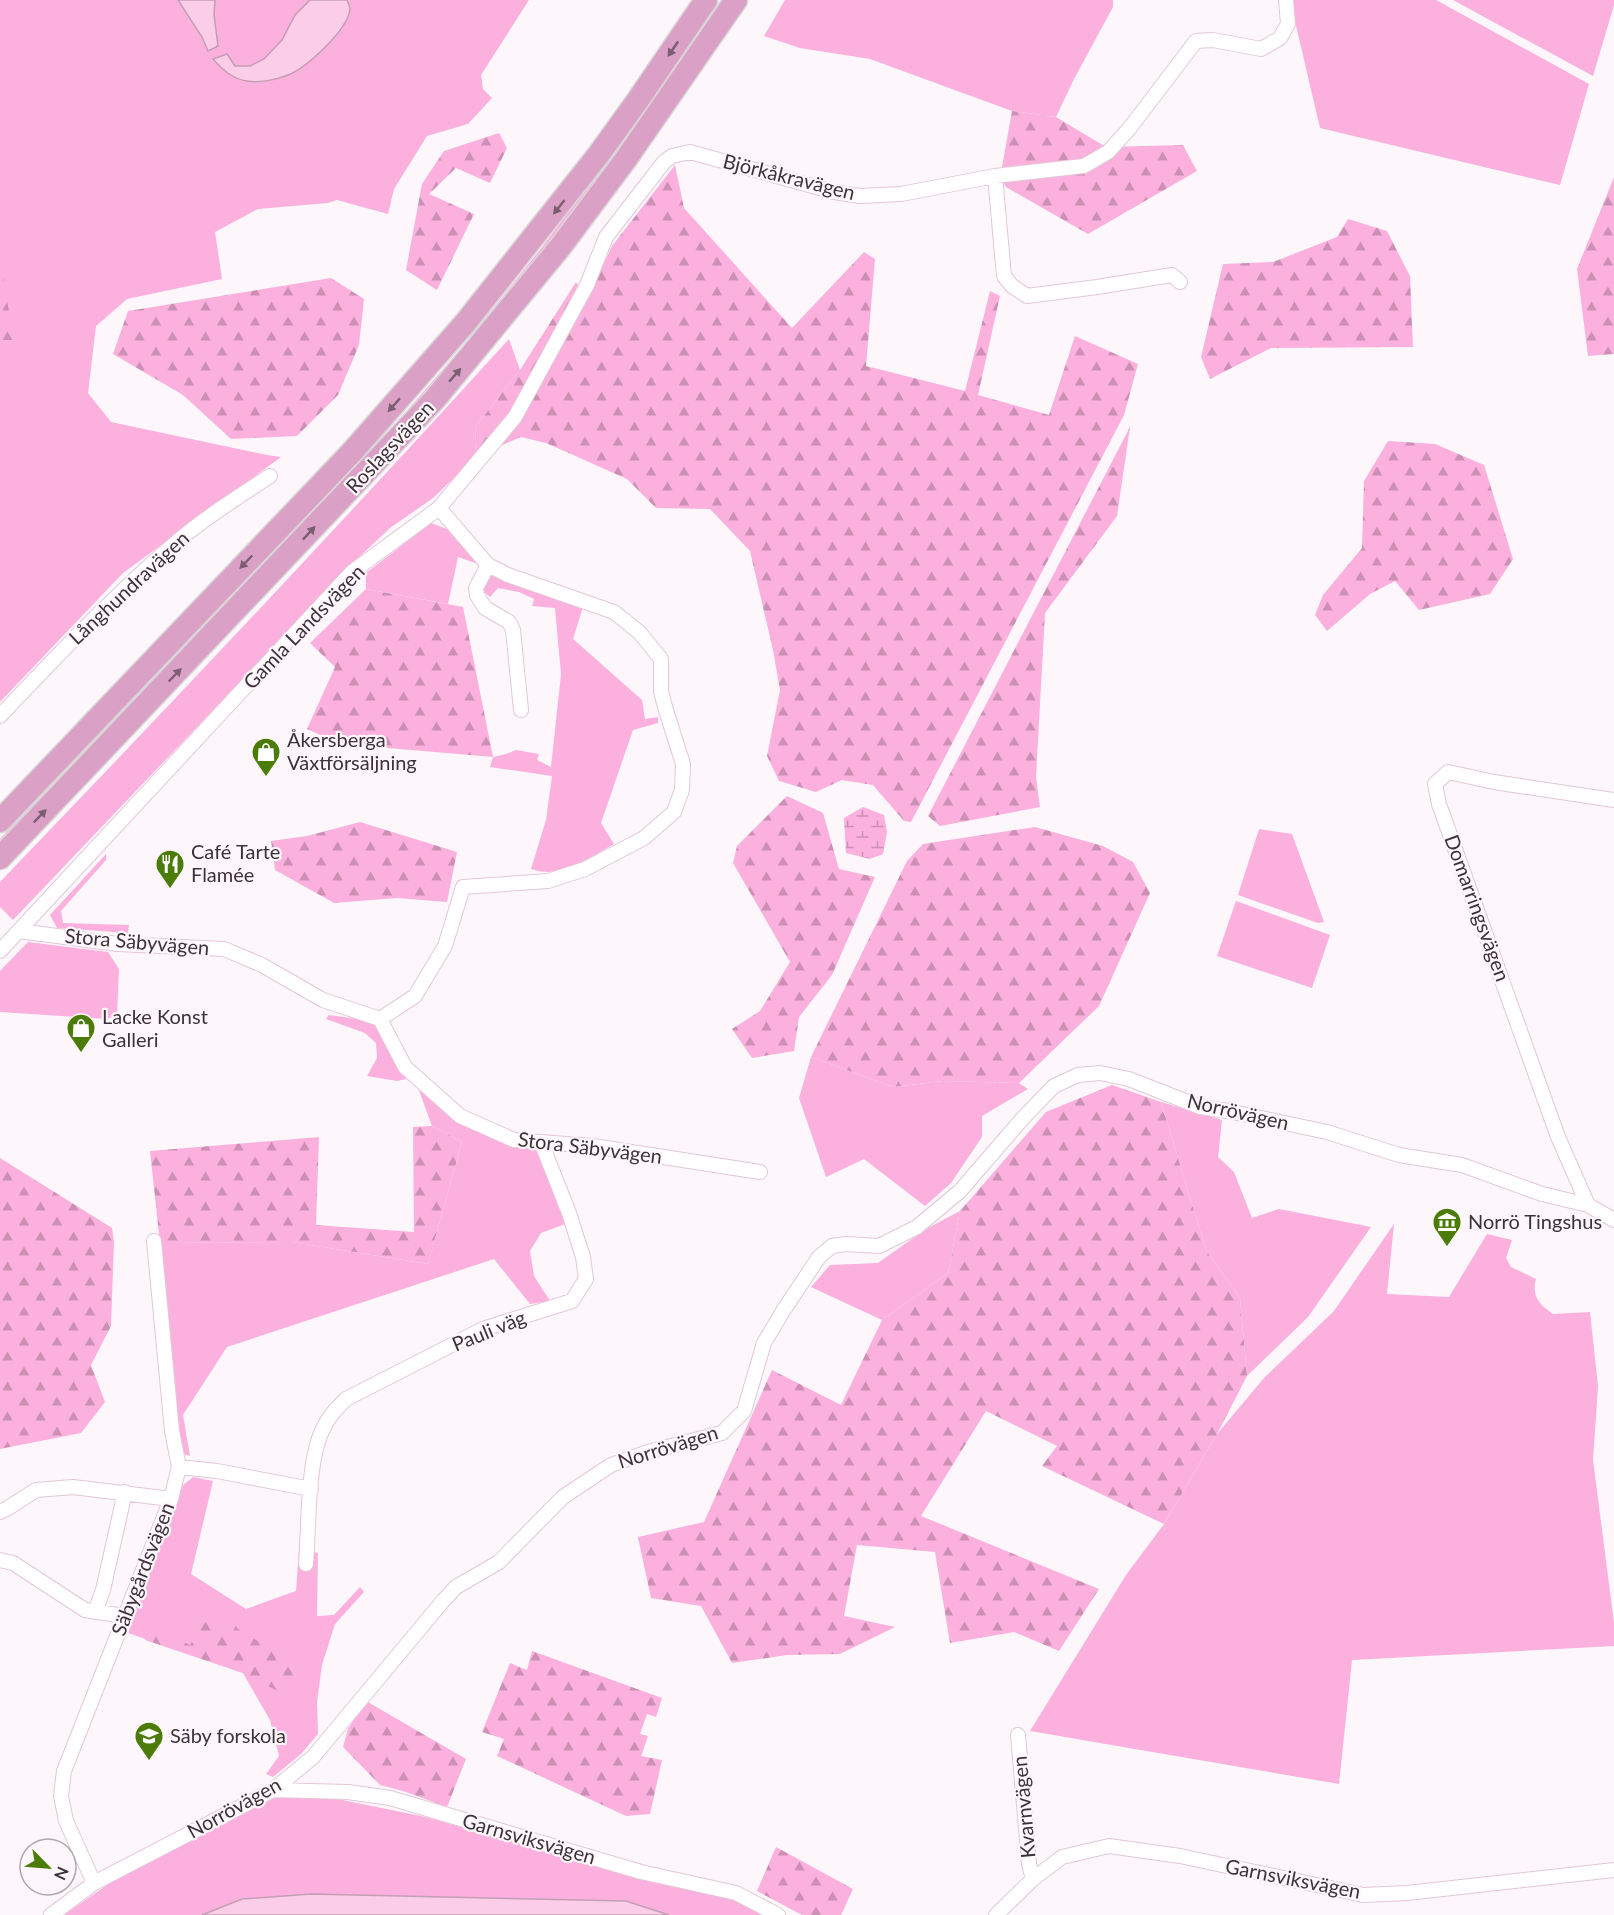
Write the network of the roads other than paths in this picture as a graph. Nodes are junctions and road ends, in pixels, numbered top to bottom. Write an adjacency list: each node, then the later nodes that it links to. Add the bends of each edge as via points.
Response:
1 (706, 0): 13 (main road, Roslagsvägen, one-way to 13, via 580,180 466,322 352,452)
2 (736, 0): 14 (main road, Roslagsvägen, one-way to 2, via 449,382 568,238)
3 (1286, 0): 5 (street, Björkåkravägen, via 1288,24 1280,38 1261,49 1213,40 1196,41 1108,152 1084,166)
4 (690, 152): 5 (street, Björkåkravägen, via 860,196 901,194); 8 (street, Gamla Landsvägen, via 664,162 606,237 586,285 515,417)
5 (995, 176): 6 (street, via 1004,276 1027,296 1172,275)
6 (1180, 282)
7 (270, 476): 11 (street, Långhundravägen, via 205,519 153,563)
8 (439, 508): 9 (street); 15 (street, Gamla Landsvägen, via 352,572)
9 (488, 565): 10 (street, via 476,588 477,595 485,608 509,622 513,630); 17 (street, via 614,612 640,633 661,659 661,691 683,764 682,790 674,812 644,838 585,869 548,881 463,886 415,996)
10 (521, 710)
11 (0, 716)
12 (1614, 800): 20 (street, Domarringsvägen, via 1449,772 1435,784 1558,1137)
13 (0, 821)
14 (0, 858)
15 (20, 931): 16 (street, Gamla Landsvägen); 17 (street, Stora Säbyvägen, via 118,944 224,949 262,965 323,1000)
16 (0, 951)
17 (380, 1019): 18 (street, Stora Säbyvägen, via 405,1067 460,1116 514,1140)
18 (541, 1142): 19 (street, Stora Säbyvägen, via 593,1146); 24 (street, Pauli väg, via 583,1257 586,1279 582,1287 572,1300 483,1329 346,1399 330,1416 318,1441)
19 (760, 1172)
20 (1588, 1205): 21 (street, Norrövägen); 33 (street, Norrövägen, via 1542,1194 1462,1165 1399,1155 1327,1132 1200,1107 1129,1078 1100,1073 1078,1075 1054,1086 960,1191 917,1227 879,1246 832,1246 819,1257 764,1343 744,1411 732,1424 722,1433 611,1465 563,1497 499,1562 456,1587 313,1757)
21 (1614, 1220)
22 (154, 1241): 23 (street, Säbygårdsvägen)
23 (178, 1467): 24 (street); 26 (street, Säbygårdsvägen)
24 (311, 1489): 29 (street, Pauli väg)
25 (125, 1492): 26 (street); 27 (street, via 73,1487 36,1490); 30 (street)
26 (171, 1499): 31 (street, Säbygårdsvägen)
27 (0, 1512)
28 (0, 1560): 30 (street, via 13,1563)
29 (306, 1564)
30 (95, 1612): 31 (street)
31 (124, 1616): 36 (street, Säbygårdsvägen, via 64,1771 61,1796 66,1821)
32 (1018, 1735): 35 (street, Kvarnvägen)
33 (273, 1790): 36 (street, Norrövägen); 38 (street, Garnsviksvägen, via 348,1792 390,1798 641,1872 736,1893)
34 (1614, 1870): 35 (street, Garnsviksvägen, via 1363,1895 1180,1856 1109,1846 1062,1857)
35 (1033, 1879): 39 (street, Garnsviksvägen)
36 (94, 1883): 37 (street, Norrövägen)
37 (51, 1915)
38 (778, 1915)
39 (996, 1915)

